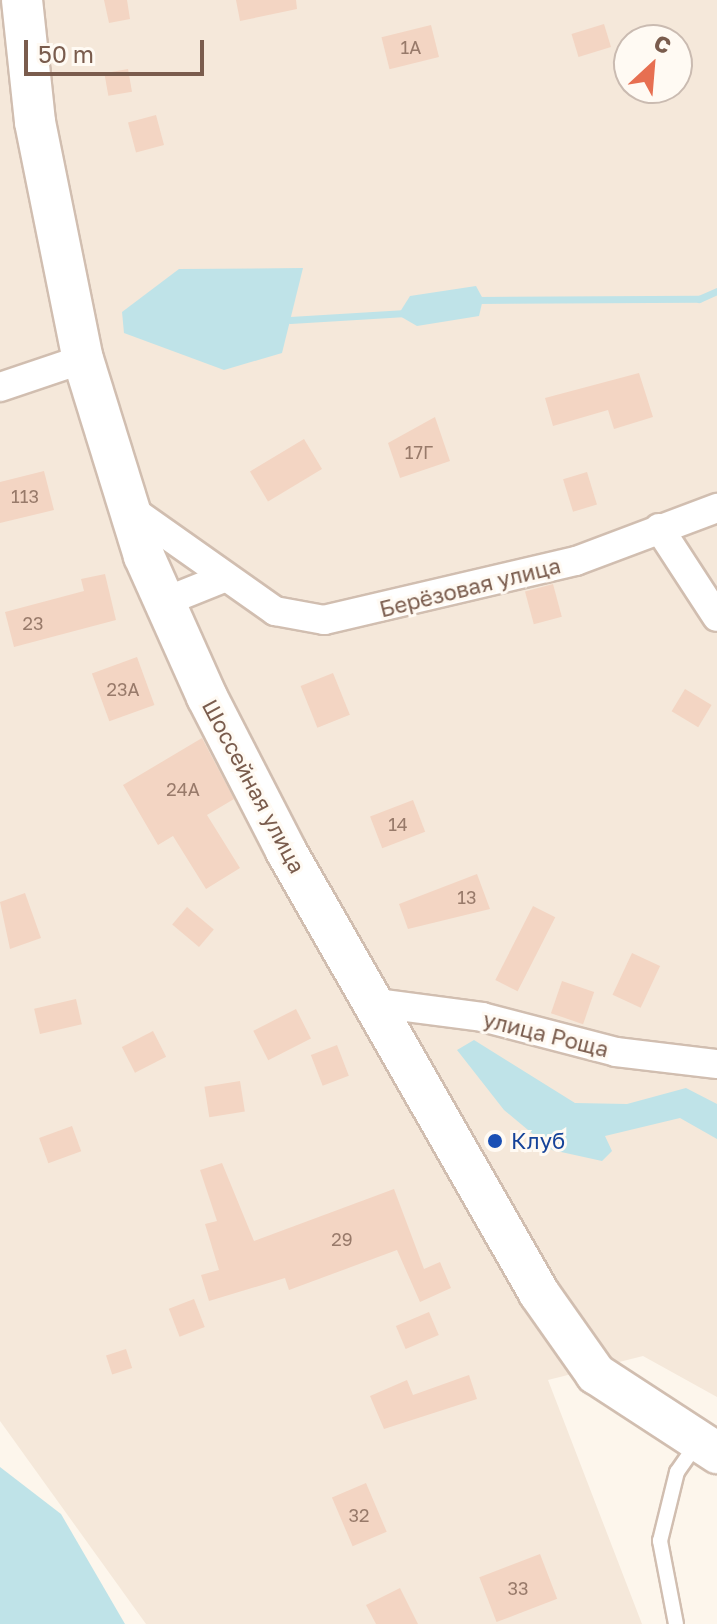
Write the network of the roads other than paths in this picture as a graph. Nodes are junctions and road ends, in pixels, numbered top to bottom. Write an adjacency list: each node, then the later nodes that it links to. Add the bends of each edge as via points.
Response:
1 (22, 0): 2 (street, Шоссейная улица, via 37,136)
2 (83, 359): 3 (street); 4 (street, Шоссейная улица)
3 (0, 387)
4 (129, 508): 7 (street, Берёзовая улица); 8 (street, Шоссейная улица)
5 (717, 508): 6 (street, Берёзовая улица)
6 (659, 528): 7 (street, Берёзовая улица, via 576,561 324,620 275,611); 9 (street)
7 (224, 578): 8 (street)
8 (164, 602): 10 (street, Шоссейная улица, via 286,851)
9 (717, 617)
10 (376, 1003): 11 (street, улица Роща, via 482,1017 616,1052); 12 (street, Шоссейная улица, via 539,1293 596,1374)
11 (717, 1064)
12 (707, 1448): 13 (lane, via 677,1472 660,1541)
13 (676, 1624)

